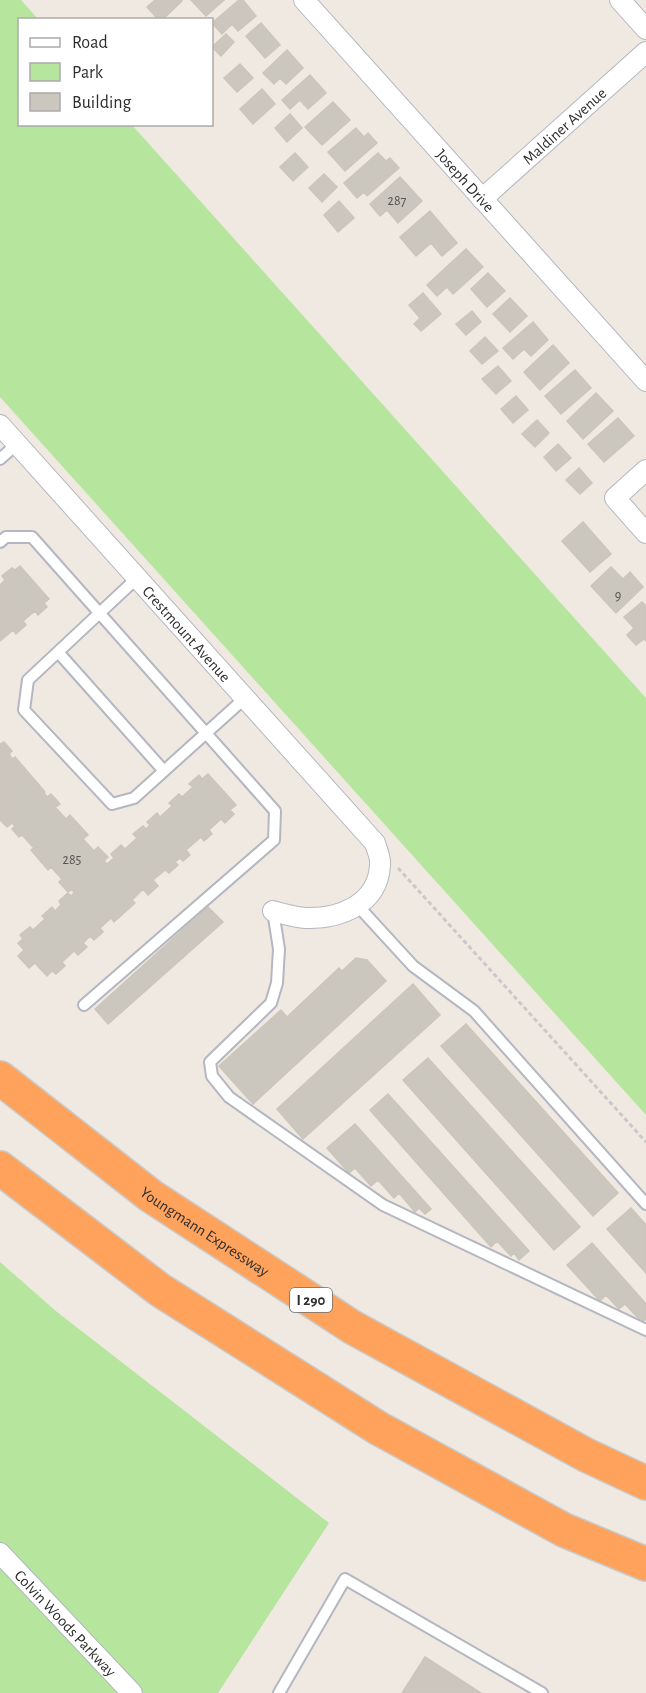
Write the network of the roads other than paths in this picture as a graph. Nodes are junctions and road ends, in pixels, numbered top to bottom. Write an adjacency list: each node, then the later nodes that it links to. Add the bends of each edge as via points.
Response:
1 (304, 0): 5 (street, Joseph Drive)
2 (620, 0): 3 (street)
3 (646, 29)
4 (646, 52): 5 (street, Maldiner Avenue)
5 (482, 199): 6 (street, Joseph Drive)
6 (646, 381)
7 (0, 425): 8 (street, Crestmount Avenue)
8 (17, 444): 9 (lane); 13 (street, Crestmount Avenue)
9 (0, 459)
10 (646, 470): 11 (street, via 615,498)
11 (646, 533)
12 (0, 542): 14 (lane, via 6,537 32,537)
13 (137, 578): 14 (lane); 16 (street, Crestmount Avenue)
14 (100, 613): 15 (lane); 17 (lane)
15 (58, 652): 18 (lane); 18 (lane, via 28,680 24,710 112,804 134,798)
16 (245, 698): 17 (lane); 19 (street, Crestmount Avenue, via 375,843 380,865 377,881)
17 (206, 733): 18 (lane); 21 (lane, via 275,811 274,840)
18 (164, 771)
19 (358, 906): 20 (street, via 334,916 303,918); 24 (lane, via 413,966 474,1011)
20 (273, 911): 25 (lane, via 279,949 278,983 271,1003 210,1062 212,1076 229,1097 383,1205)
21 (84, 1005)
22 (0, 1078): 26 (highway, Youngmann Expressway / I 290, via 152,1196 352,1327 586,1455)
23 (0, 1168): 28 (highway, via 160,1290 378,1428 564,1530)
24 (646, 1204)
25 (646, 1330)
26 (646, 1483)
27 (0, 1553): 29 (street, Colvin Woods Parkway)
28 (646, 1564)
29 (132, 1693)
30 (279, 1693): 31 (lane, via 345,1579)
31 (542, 1693)

